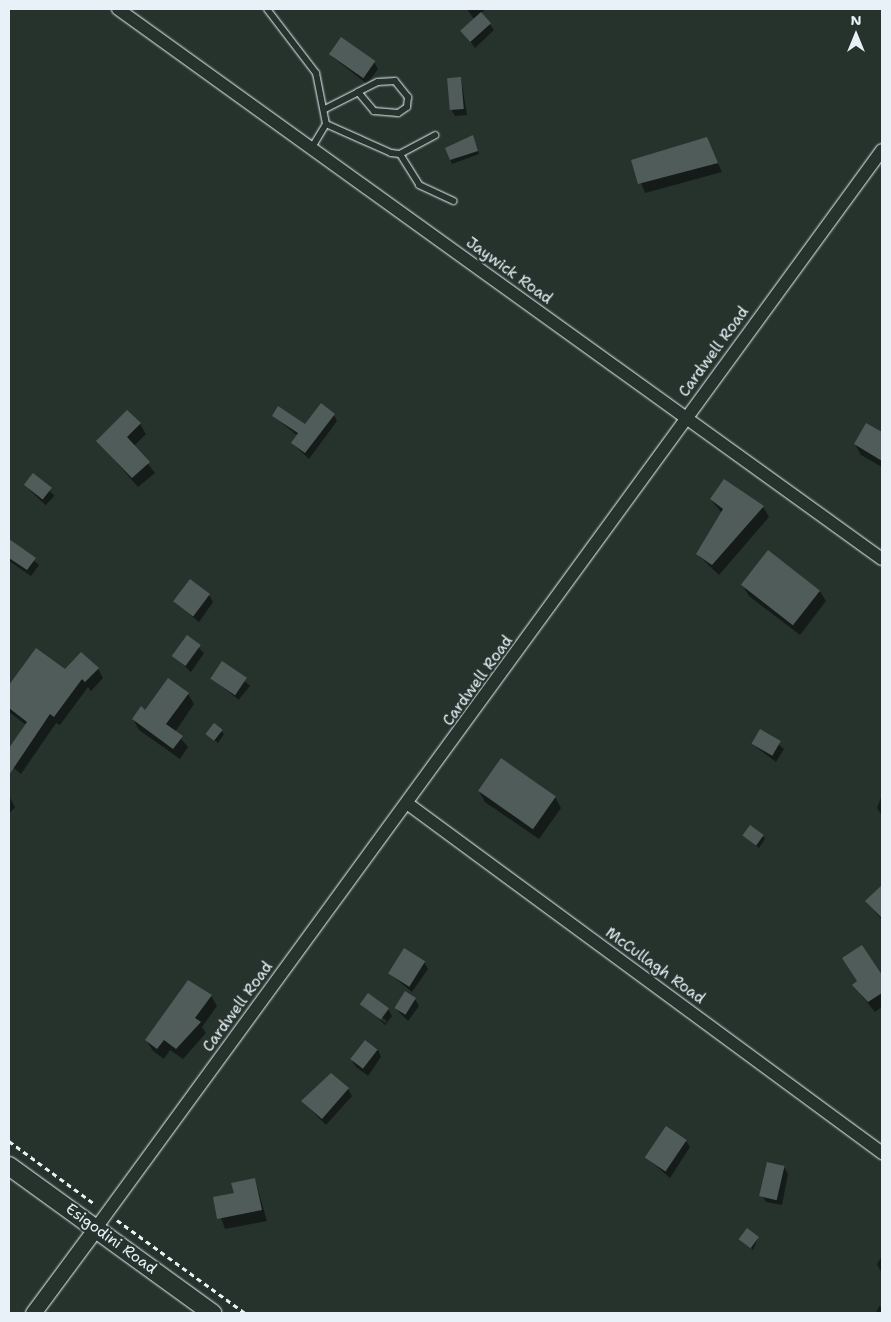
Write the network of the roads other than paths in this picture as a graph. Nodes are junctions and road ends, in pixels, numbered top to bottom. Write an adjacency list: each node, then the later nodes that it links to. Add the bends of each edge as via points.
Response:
1 (118, 9): 7 (street, Jaywick Road)
2 (267, 9): 4 (lane, via 316,73)
3 (358, 92): 3 (lane, via 378,82 394,81 408,97 408,107 398,113 374,111); 4 (lane)
4 (325, 109): 5 (lane)
5 (326, 124): 7 (lane); 9 (lane)
6 (435, 135): 9 (lane)
7 (311, 149): 11 (street, Jaywick Road)
8 (882, 150): 11 (street, Cardwell Road)
9 (400, 154): 10 (lane, via 419,185)
10 (454, 201)
11 (685, 419): 12 (street, Jaywick Road); 13 (street, Cardwell Road)
12 (882, 559)
13 (408, 804): 14 (street, McCullagh Road); 16 (street, Cardwell Road)
14 (882, 1153)
15 (9, 1166): 16 (main road, Esigodini Road)
16 (96, 1228): 17 (street); 18 (main road, Esigodini Road)
17 (33, 1313)
18 (212, 1313)

